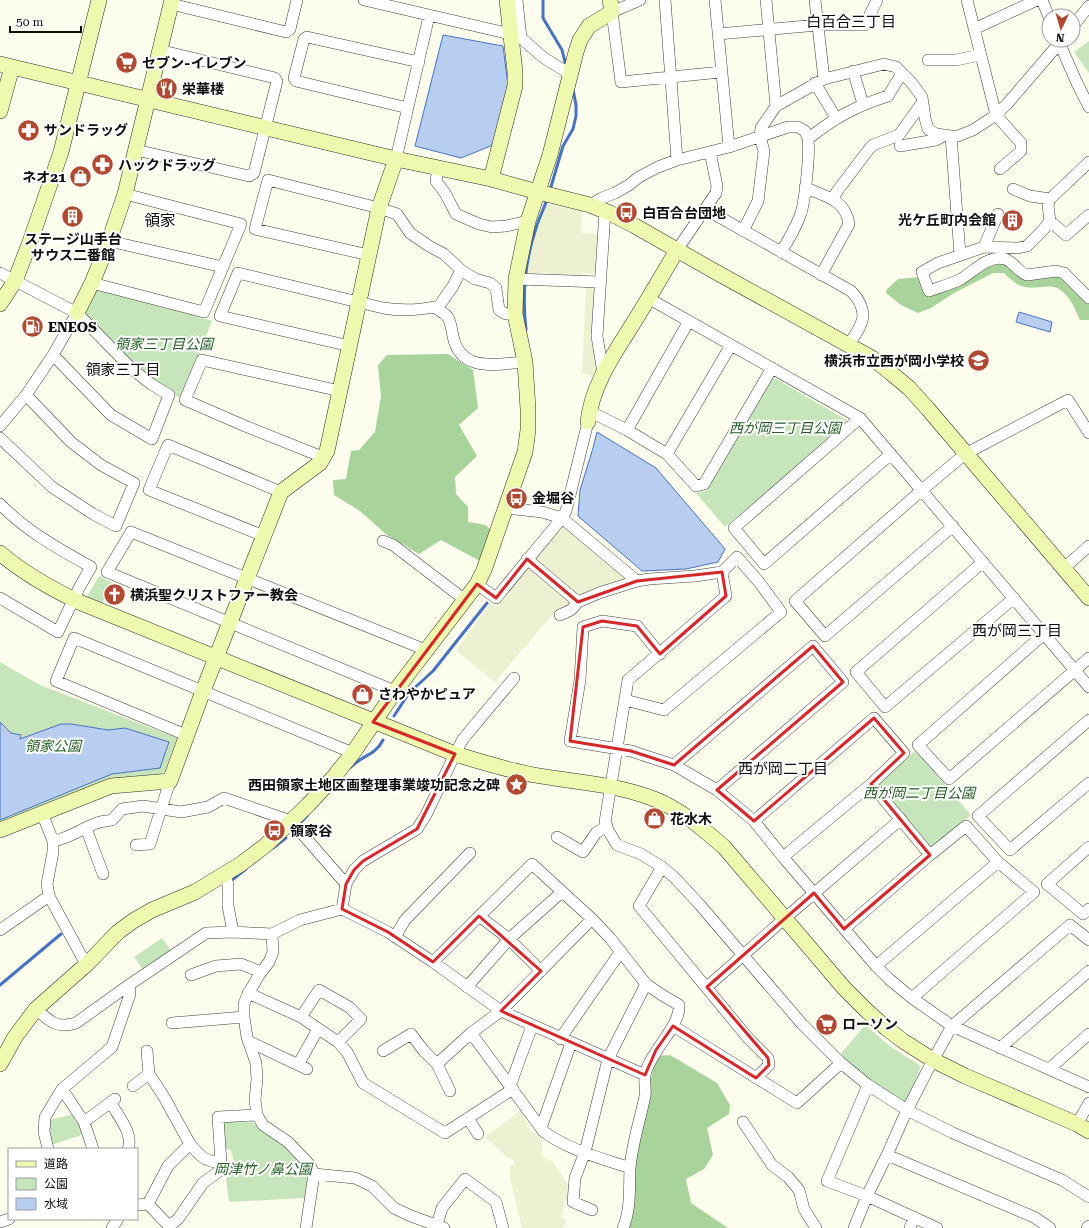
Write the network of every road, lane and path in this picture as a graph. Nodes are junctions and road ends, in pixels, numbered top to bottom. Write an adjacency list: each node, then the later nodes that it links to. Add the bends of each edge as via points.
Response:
1 (99, 0): 37 (street)
2 (297, 0): 14 (street, via 290,29 286,32)
3 (364, 0): 17 (street)
4 (507, 0): 22 (street)
5 (517, 0): 34 (street, via 521,38 544,58)
6 (640, 0): 15 (street)
7 (665, 0): 35 (street)
8 (715, 0): 23 (street)
9 (766, 0): 20 (street)
10 (816, 0): 19 (street)
11 (877, 0): 19 (street, via 865,25)
12 (967, 0): 21 (street)
13 (1037, 0): 21 (street)
14 (172, 2): 26 (street)
15 (611, 6): 34 (street, via 589,26 580,40); 35 (street, via 620,82)
16 (1089, 6): 18 (street)
17 (430, 16): 22 (street); 29 (street)
18 (1081, 16)
19 (818, 25): 20 (street); 36 (street)
20 (769, 29): 23 (street); 41 (street)
21 (974, 29): 27 (street)
22 (510, 34): 60 (street, via 515,86)
23 (718, 34): 32 (street)
24 (1054, 48): 45 (street)
25 (1063, 48): 42 (street)
26 (160, 50): 38 (street); 47 (street, via 275,78 277,81)
27 (980, 55): 28 (street, via 956,60); 45 (street)
28 (928, 60)
29 (419, 62): 43 (street); 43 (street, via 308,37 304,39 294,78 296,82)
30 (6, 65): 37 (street); 44 (street)
31 (853, 71): 33 (street, via 884,64 896,67); 36 (street); 40 (street)
32 (721, 72): 35 (street); 52 (street)
33 (902, 73): 39 (street, via 922,97); 40 (street, via 888,96)
34 (570, 74): 63 (street)
35 (671, 78): 56 (street)
36 (819, 81): 41 (street); 46 (street)
37 (78, 83): 38 (street); 87 (street, via 61,152)
38 (147, 100): 47 (street); 53 (street)
39 (922, 103): 48 (street, via 928,129 936,134); 65 (street, via 899,135 869,149)
40 (863, 104): 46 (street)
41 (776, 106): 49 (street, via 761,128)
42 (1089, 107)
43 (408, 108): 55 (street)
44 (0, 111)
45 (996, 115): 48 (street, via 973,130 958,136); 59 (street, via 1021,143 1021,151)
46 (836, 118): 50 (street)
47 (266, 127): 53 (street, via 254,173 249,176); 55 (street)
48 (948, 136): 51 (street); 81 (street)
49 (760, 137): 50 (street, via 788,127 798,127 806,131); 52 (street); 75 (street, via 764,151 758,202)
50 (808, 139): 61 (street)
51 (900, 146)
52 (729, 148): 54 (street)
53 (136, 150): 64 (street)
54 (710, 152): 56 (street); 69 (street, via 717,186 716,193)
55 (396, 159): 58 (street); 68 (street)
56 (677, 160): 67 (street, via 652,170 629,186)
57 (1089, 162): 66 (street)
58 (438, 168): 60 (street); 73 (street, via 436,181 456,214 492,227)
59 (1000, 169)
60 (491, 179): 63 (street)
61 (805, 187): 65 (street); 79 (street, via 800,216)
62 (1013, 189): 66 (street, via 1030,196)
63 (538, 192): 67 (street); 73 (street)
64 (125, 194): 76 (street); 82 (street, via 241,224)
65 (833, 198): 85 (street, via 842,207 849,224)
66 (1050, 199): 74 (street)
67 (590, 204): 70 (street)
68 (379, 208): 80 (street); 80 (street, via 268,180 256,229); 83 (street, via 397,214 410,233 444,254)
69 (705, 209): 75 (street); 78 (street)
70 (605, 210): 78 (street); 88 (street)
71 (998, 214): 77 (street)
72 (1089, 215): 74 (street, via 1066,235)
73 (528, 221): 86 (street)
74 (1050, 221): 77 (street, via 1027,246)
75 (743, 231): 79 (street)
76 (109, 241): 82 (street); 89 (street)
77 (984, 247): 81 (street)
78 (677, 250): 90 (street); 99 (street)
79 (781, 252): 85 (street)
80 (369, 255): 92 (street)
81 (960, 256): 91 (street, via 938,263 922,272 929,291 962,278 980,264 1002,258 1010,261 1027,275 1056,271 1064,273)
82 (223, 267): 89 (street, via 204,312)
83 (461, 270): 94 (street, via 440,306); 96 (street, via 475,279 490,283 496,288 499,310 506,314)
84 (0, 273): 87 (street)
85 (821, 275): 99 (street, via 852,292 864,312 864,319)
86 (516, 279): 88 (street); 96 (street)
87 (15, 281): 93 (street); 95 (street)
88 (600, 282): 104 (street, via 597,336)
89 (92, 283): 95 (street)
90 (648, 298): 97 (street); 104 (street)
91 (1089, 298)
92 (360, 302): 94 (street, via 391,309); 100 (street); 100 (street, via 238,272 220,316)
93 (0, 304)
94 (434, 307): 102 (street, via 450,319 456,347 463,357 490,365)
95 (77, 313): 101 (street); 101 (street, via 132,369 169,395 152,438 111,415)
96 (515, 314): 102 (street)
97 (689, 321): 98 (street); 110 (street)
98 (731, 345): 103 (street); 113 (street)
99 (848, 345): 115 (street, via 872,358 909,388)
100 (350, 346): 105 (street)
101 (53, 355): 106 (street)
102 (525, 362): 120 (street, via 528,430 524,452)
103 (772, 368): 108 (street); 113 (street, via 704,484 696,486)
104 (603, 373): 107 (street)
105 (340, 391): 116 (street); 116 (street, via 202,360 185,400)
106 (26, 395): 109 (street); 112 (street, via 71,442 101,465 134,483 116,526 52,487)
107 (588, 416): 110 (street); 121 (street, via 566,511)
108 (860, 418): 114 (street); 114 (street, via 734,528 764,564)
109 (0, 426)
110 (627, 430): 113 (street)
111 (1089, 433): 115 (street, via 1068,400)
112 (0, 438)
113 (667, 454)
114 (891, 454): 117 (street)
115 (965, 454): 117 (street); 129 (street)
116 (325, 458): 118 (street)
117 (922, 490): 122 (street); 122 (street, via 795,601 825,636)
118 (281, 492): 123 (street); 123 (street, via 168,445 148,490)
119 (0, 504): 137 (street, via 46,542 91,567)
120 (506, 508): 121 (street, via 542,512); 133 (street)
121 (562, 518): 127 (street); 132 (street)
122 (953, 526): 128 (street)
123 (264, 536): 131 (street)
124 (383, 542): 138 (street, via 393,545)
125 (1089, 546): 129 (street)
126 (0, 553): 137 (street, via 39,580)
127 (528, 559): 133 (street, via 496,598); 139 (street)
128 (983, 562): 134 (street); 134 (street, via 856,672 865,684 885,707)
129 (1064, 568): 135 (street)
130 (722, 572): 132 (street); 144 (street, via 726,596); 152 (street, via 737,557 781,612 664,710)
131 (247, 579): 141 (street); 141 (street, via 132,532 107,572); 143 (street)
132 (637, 581): 139 (street)
133 (477, 584): 138 (street)
134 (1014, 598): 142 (street)
135 (1089, 598)
136 (0, 599): 137 (street, via 58,632)
137 (73, 599): 145 (street)
138 (465, 600): 143 (street)
139 (578, 602): 140 (street, via 571,610)
140 (560, 615)
141 (230, 624): 145 (street); 151 (street)
142 (1044, 634): 147 (street); 147 (street, via 918,745 949,779)
143 (426, 650): 151 (street)
144 (660, 654): 152 (street, via 628,680); 156 (street, via 637,626 602,621 583,627 580,680 570,741)
145 (217, 657): 150 (street); 154 (street)
146 (1089, 658): 147 (street)
147 (1074, 670): 149 (street)
148 (514, 678): 158 (street, via 463,739)
149 (1089, 687)
150 (203, 691): 155 (street); 155 (street, via 74,638 56,681); 157 (street)
151 (395, 691): 154 (street)
152 (625, 700): 156 (street)
153 (1089, 720): 161 (street, via 978,816 1010,850)
154 (373, 722): 157 (street); 158 (street)
155 (186, 735): 160 (street)
156 (617, 749): 159 (street); 163 (street)
157 (353, 753): 168 (street)
158 (455, 754): 163 (street, via 533,775); 184 (street, via 417,829 363,861)
159 (674, 765): 164 (street); 164 (street, via 813,646 843,682)
160 (170, 781): 165 (street); 166 (street, via 111,786)
161 (1089, 783)
162 (871, 784): 167 (street); 169 (street, via 904,753 874,718); 179 (street)
163 (610, 787): 170 (street, via 605,822); 192 (street, via 654,799 682,813 706,831 724,847)
164 (717, 790): 169 (street)
165 (162, 808): 168 (street, via 181,812 208,807 224,798); 171 (street, via 143,806 122,809 112,820); 175 (street, via 150,844)
166 (42, 813): 172 (street); 174 (street)
167 (901, 819): 178 (street); 186 (street)
168 (291, 821): 183 (street, via 266,845); 184 (street)
169 (754, 821): 179 (street)
170 (607, 826): 173 (street, via 596,833 583,852); 181 (street, via 617,845 641,854)
171 (86, 828): 174 (street, via 64,839); 182 (street)
172 (0, 830)
173 (557, 837)
174 (53, 841): 187 (street, via 46,884)
175 (136, 845)
176 (1089, 847): 188 (street, via 1047,884 1083,914)
177 (470, 853): 197 (street, via 405,920)
178 (930, 855): 180 (street, via 966,826); 193 (street)
179 (783, 857): 186 (street)
180 (998, 862): 204 (street); 214 (street, via 1034,892)
181 (662, 867): 201 (street, via 700,905); 212 (street, via 639,906)
182 (103, 874)
183 (224, 874): 195 (street, via 228,885 228,906); 203 (street, via 195,892 133,921 118,932)
184 (346, 884): 189 (street)
185 (562, 892): 190 (street, via 532,864); 191 (street); 198 (street)
186 (814, 894): 192 (street); 193 (street)
187 (49, 896): 194 (street); 203 (street)
188 (1089, 909)
189 (342, 910): 196 (street, via 300,920); 197 (street)
190 (479, 916): 198 (street); 202 (street)
191 (592, 919): 200 (street); 206 (street)
192 (784, 919): 201 (street); 234 (street, via 866,1010 902,1041)
193 (844, 929): 204 (street)
194 (0, 930)
195 (233, 932): 196 (street); 210 (street, via 206,933 163,968)
196 (272, 934): 207 (street, via 273,952)
197 (395, 937): 202 (street)
198 (509, 939): 206 (street); 211 (street)
199 (1089, 940): 222 (street, via 1070,925)
200 (622, 951): 209 (street); 226 (street)
201 (743, 955): 212 (street); 235 (street, via 802,1024)
202 (434, 962): 211 (street)
203 (87, 964): 215 (street)
204 (876, 966): 214 (street)
205 (1089, 970): 230 (street)
206 (541, 971): 216 (street)
207 (261, 972): 208 (street, via 241,964 216,966); 213 (street)
208 (192, 975)
209 (646, 984): 221 (street, via 679,1005 680,1013); 233 (street)
210 (129, 985): 215 (street, via 66,1029); 246 (street, via 130,994 112,1047 78,1071)
211 (467, 987): 216 (street)
212 (706, 987): 241 (street, via 768,1058 769,1065)
213 (248, 993): 217 (street, via 244,1004); 218 (street)
214 (912, 998): 222 (street)
215 (36, 1009): 236 (street)
216 (501, 1011): 220 (street); 224 (street)
217 (244, 1017): 219 (street); 227 (street)
218 (301, 1017): 223 (street); 228 (street, via 319,990 349,1007 361,1019)
219 (172, 1023)
220 (532, 1026): 226 (street); 244 (street)
221 (673, 1026): 240 (street, via 656,1050); 241 (street)
222 (952, 1026): 230 (street); 234 (street)
223 (318, 1029): 227 (street, via 302,1067); 228 (street)
224 (472, 1033): 237 (street); 244 (street)
225 (1089, 1034): 238 (street)
226 (560, 1038): 229 (street)
227 (248, 1041): 250 (street, via 256,1063 254,1100)
228 (338, 1042): 251 (street, via 347,1052 363,1083 445,1133)
229 (571, 1043): 233 (street); 254 (street)
230 (1000, 1048): 238 (street)
231 (147, 1051): 239 (street)
232 (383, 1051): 237 (street, via 410,1034)
233 (608, 1059): 240 (street); 261 (street)
234 (933, 1060): 249 (street); 255 (street)
235 (841, 1063): 241 (street, via 797,1103); 242 (street)
236 (0, 1064)
237 (437, 1064): 247 (street)
238 (1049, 1069): 245 (street)
239 (149, 1074): 243 (street); 257 (street)
240 (645, 1075): 264 (street, via 645,1094)
241 (756, 1078)
242 (868, 1085): 249 (street); 266 (street, via 827,1181)
243 (133, 1086)
244 (511, 1087): 251 (street); 254 (street)
245 (1089, 1087)
246 (62, 1089): 252 (street); 258 (street, via 45,1117 44,1132)
247 (450, 1091)
248 (1089, 1103): 255 (street)
249 (907, 1110): 262 (street); 267 (street, via 953,1133 1062,1180)
250 (257, 1115): 263 (street, via 218,1117); 265 (street, via 263,1125 288,1142 310,1165)
251 (468, 1118): 256 (street)
252 (84, 1122): 259 (street); 260 (street, via 113,1101 127,1131 130,1141)
253 (743, 1122): 276 (street, via 772,1165 800,1190 804,1209)
254 (541, 1128): 261 (street, via 551,1137)
255 (1083, 1128)
256 (478, 1134)
257 (190, 1144): 263 (street, via 201,1156); 268 (street, via 168,1166)
258 (48, 1148)
259 (93, 1148)
260 (128, 1148)
261 (585, 1152): 264 (street); 269 (street, via 576,1178 573,1202)
262 (887, 1155): 266 (street); 280 (street, via 1034,1217)
263 (221, 1163): 268 (street, via 218,1172 204,1183 178,1219 169,1226)
264 (630, 1168): 275 (street, via 629,1210)
265 (314, 1174): 271 (street, via 355,1178 372,1186 394,1208); 273 (street)
266 (867, 1196): 270 (street); 277 (street)
267 (1089, 1197)
268 (143, 1204)
269 (592, 1210)
270 (914, 1217): 278 (street); 279 (street)
271 (441, 1226): 274 (street, via 442,1208 465,1179 496,1202)
272 (1089, 1226): 281 (street)
273 (306, 1228)
274 (503, 1228)
275 (623, 1228)
276 (816, 1228)
277 (854, 1228)
278 (910, 1228)
279 (937, 1228)
280 (1050, 1228)
281 (1087, 1228)

